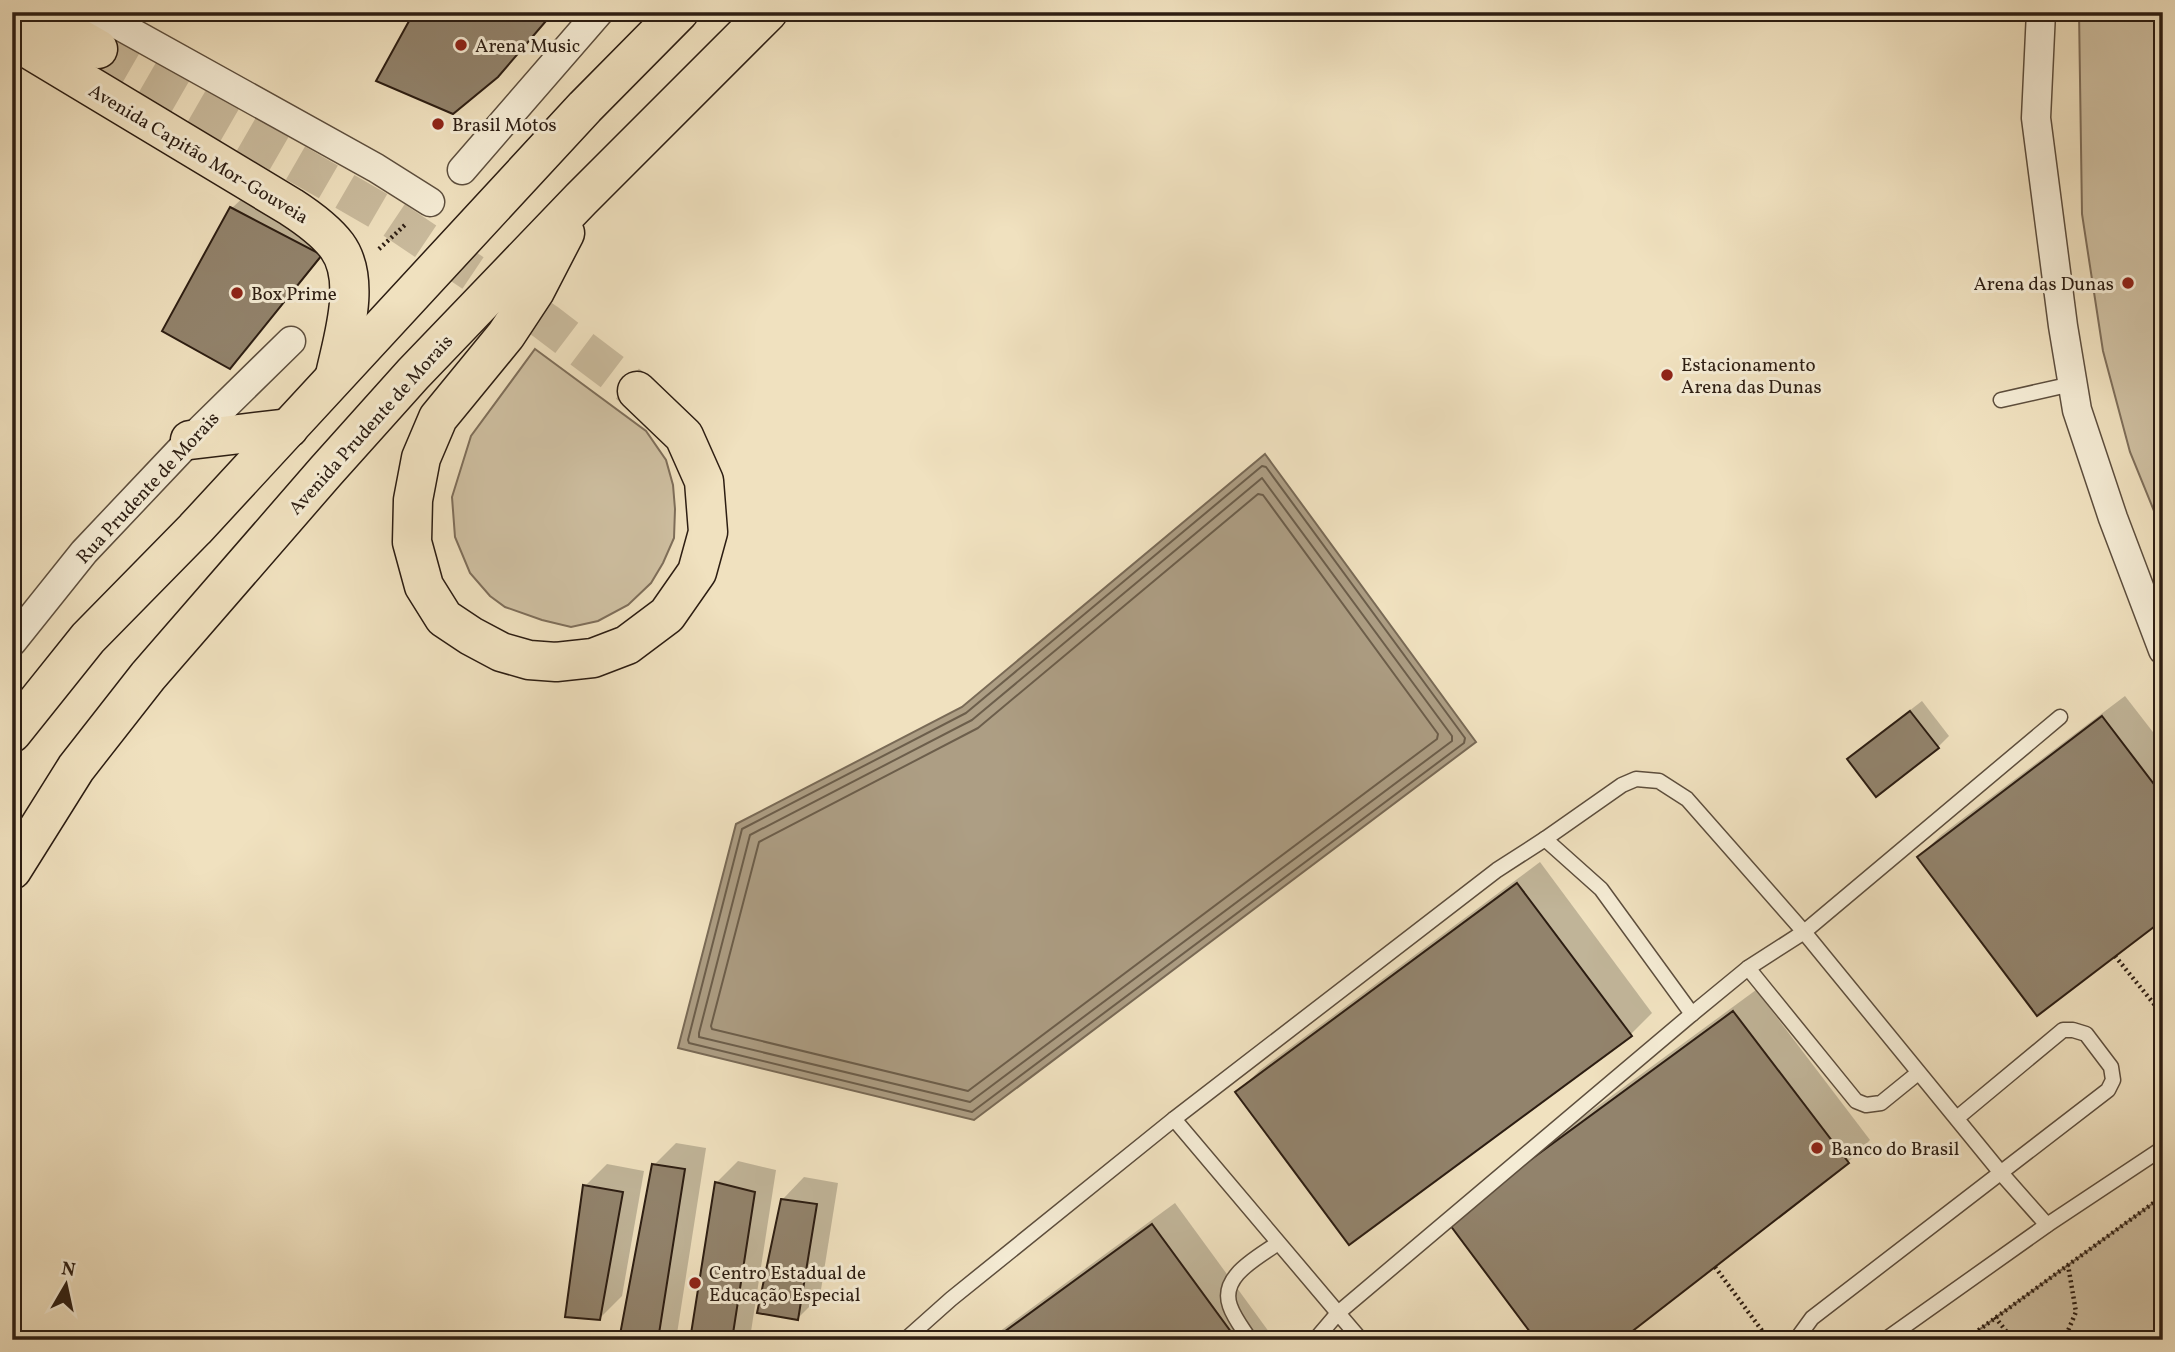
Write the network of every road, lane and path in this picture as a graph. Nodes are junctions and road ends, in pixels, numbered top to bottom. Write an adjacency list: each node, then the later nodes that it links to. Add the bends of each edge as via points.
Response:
1 (33, 12): 8 (main road)
2 (95, 12): 11 (street)
3 (599, 12): 9 (street)
4 (679, 12): 13 (main road)
5 (768, 12): 10 (main road, Avenida Prudente de Morais)
6 (2041, 12): 14 (street, via 2036,118)
7 (12, 39): 13 (main road, Avenida Capitão Mor-Gouveia, via 291,206 339,247 350,275 349,307)
8 (98, 50)
9 (462, 170)
10 (581, 199): 15 (main road, via 535,291 506,335 438,418 421,458 412,542 424,586 444,618 502,652 556,662 593,658 627,645 667,615 697,572 708,532 704,481 684,436); 24 (main road, Avenida Prudente de Morais, via 413,374 148,676 76,768)
11 (430, 202)
12 (291, 341): 18 (street, Rua Prudente de Morais)
13 (334, 377): 17 (main road)
14 (2072, 384): 16 (lane); 20 (street, via 2113,518)
15 (637, 391)
16 (2001, 400)
17 (289, 428): 18 (main road); 22 (main road, via 88,638)
18 (190, 440): 19 (street, Rua Prudente de Morais, via 84,552)
19 (12, 642)
20 (2163, 650)
21 (2060, 717): 25 (lane)
22 (12, 733)
23 (1545, 839): 25 (lane, via 1622,785 1636,779 1658,781 1687,799); 28 (lane, via 1601,888); 32 (lane, via 1497,870)
24 (12, 870)
25 (1804, 932): 27 (lane); 30 (lane)
26 (2115, 957): 29 (path)
27 (1748, 968): 28 (lane); 30 (lane, via 1856,1101 1881,1103)
28 (1692, 1014): 40 (lane)
29 (2163, 1015)
30 (1918, 1073): 31 (lane)
31 (1957, 1118): 34 (lane); 34 (lane, via 2063,1030 2086,1034 2111,1067 2113,1080 2108,1090)
32 (1174, 1119): 37 (lane); 42 (lane)
33 (2163, 1148): 36 (lane)
34 (2001, 1173): 36 (lane); 47 (lane, via 1812,1318)
35 (2163, 1196): 38 (path)
36 (2047, 1225): 48 (lane)
37 (1278, 1243): 40 (lane); 43 (lane, via 1236,1274 1230,1285 1228,1301)
38 (2068, 1265): 41 (path); 51 (path, via 2076,1312)
39 (1714, 1267): 46 (path)
40 (1338, 1313): 44 (lane); 45 (lane)
41 (1996, 1317): 49 (path); 50 (path)
42 (905, 1340)
43 (1250, 1340)
44 (1315, 1340)
45 (1361, 1340)
46 (1769, 1340)
47 (1796, 1340)
48 (1885, 1340)
49 (1965, 1340)
50 (2012, 1340)
51 (2064, 1340)

